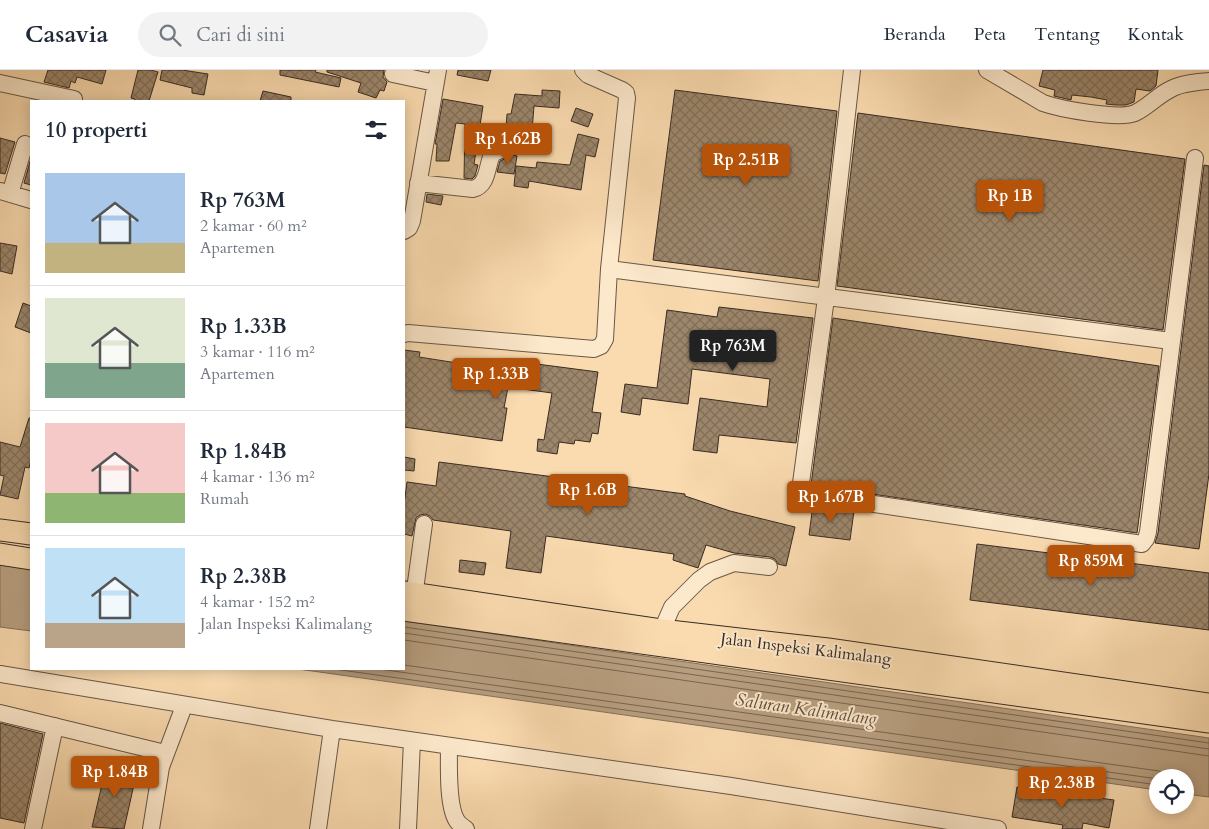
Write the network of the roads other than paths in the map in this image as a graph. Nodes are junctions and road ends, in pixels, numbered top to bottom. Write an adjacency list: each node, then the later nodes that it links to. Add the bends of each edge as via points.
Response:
1 (583, 70): 16 (street, via 622,90 627,98)
2 (852, 70): 17 (street)
3 (987, 70): 6 (street, via 1043,103 1121,115 1134,113 1171,88)
4 (393, 74): 5 (street)
5 (436, 76): 12 (street)
6 (1209, 81)
7 (0, 83): 8 (street)
8 (74, 99)
9 (524, 140): 12 (street, via 494,153 479,188)
10 (25, 144): 13 (street)
11 (1194, 158): 19 (street)
12 (418, 183): 15 (street, via 412,221)
13 (3, 193): 14 (street)
14 (30, 200)
15 (405, 230)
16 (609, 269): 17 (street); 18 (street, via 605,339 594,349)
17 (826, 298): 19 (street); 19 (street, via 801,483 807,494 1142,544 1148,532)
18 (405, 334)
19 (1171, 341)
20 (424, 524): 26 (street)
21 (0, 530): 22 (main road)
22 (30, 534)
23 (0, 554): 24 (main road)
24 (30, 559)
25 (769, 567): 27 (street, via 734,563 710,572 672,607)
26 (408, 602): 27 (main road, Jalan Inspeksi Kalimalang)
27 (659, 638): 29 (main road, Jalan Inspeksi Kalimalang)
28 (0, 674): 31 (street)
29 (933, 674): 30 (main road, Jalan Inspeksi Kalimalang); 33 (main road, Jalan Inspeksi Kalimalang)
30 (1209, 704)
31 (184, 706): 35 (street); 38 (street)
32 (0, 713): 34 (street)
33 (1209, 722)
34 (55, 726): 38 (street); 39 (street)
35 (332, 729): 36 (street); 41 (street)
36 (412, 741): 37 (street); 42 (street)
37 (449, 746): 43 (street, via 453,811 457,822); 44 (street, via 731,786)
38 (165, 753): 40 (street)
39 (32, 829)
40 (151, 829)
41 (318, 829)
42 (408, 829)
43 (466, 829)
44 (998, 829)

